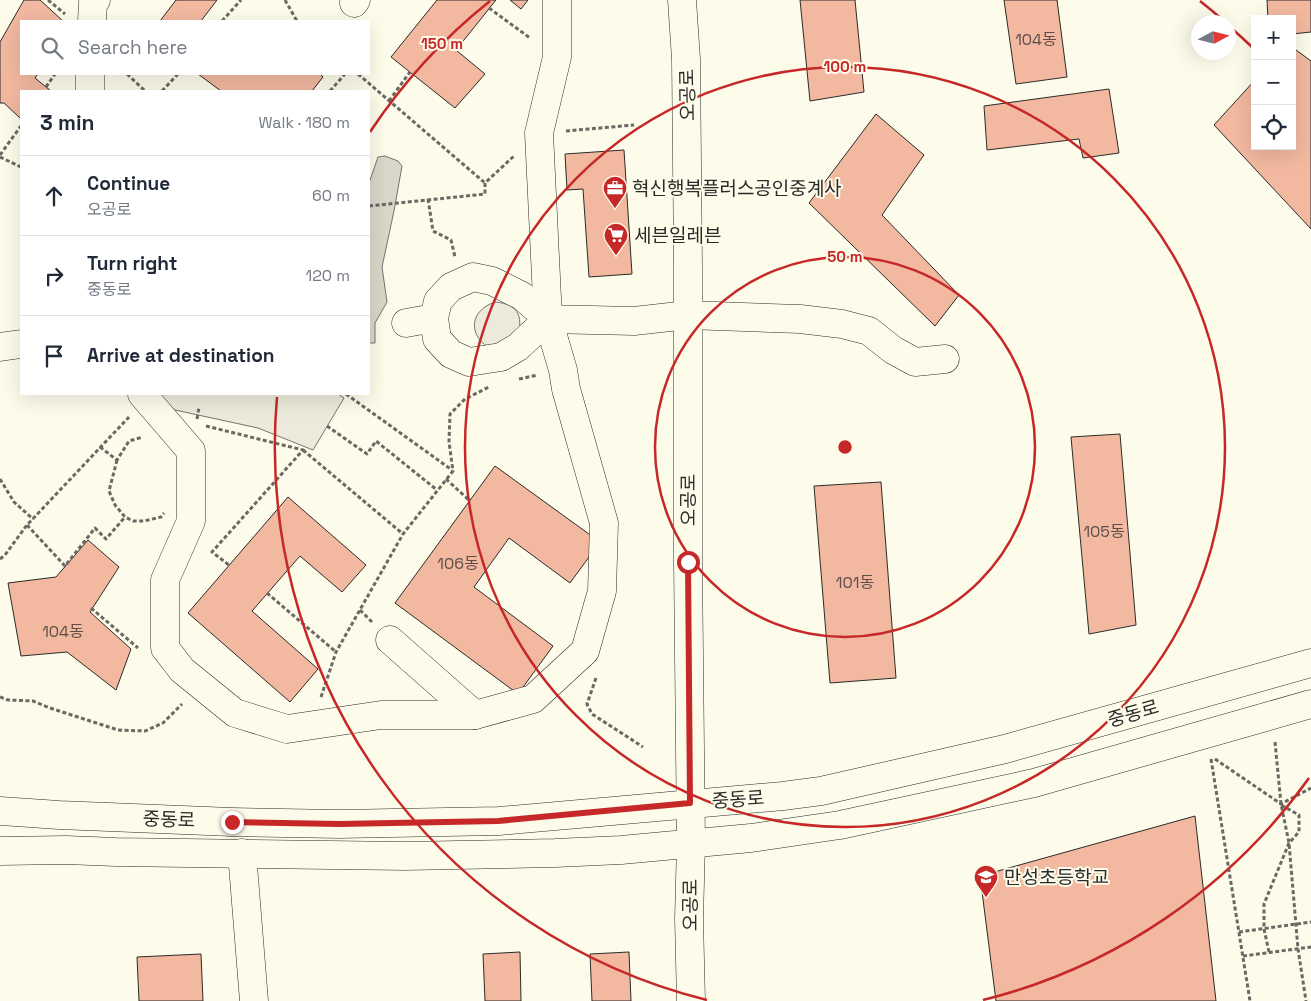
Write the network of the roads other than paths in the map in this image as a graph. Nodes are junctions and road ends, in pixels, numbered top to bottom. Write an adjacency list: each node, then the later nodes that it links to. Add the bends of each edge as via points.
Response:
1 (96, 0): 4 (street)
2 (557, 0): 9 (street, via 557,57 539,133)
3 (682, 0): 7 (street, 오공로, via 686,59)
4 (80, 19)
5 (90, 75): 6 (street)
6 (90, 90)
7 (688, 315): 9 (street, via 634,321); 13 (street, via 800,319 842,324 869,331 915,362); 19 (street, 오공로)
8 (434, 318): 9 (street, via 438,300 451,287 473,277 492,281 522,296); 9 (street, via 437,340 451,354 469,362 501,357 518,347); 10 (street)
9 (548, 318): 18 (street, via 604,523 602,591 585,651 533,699)
10 (406, 322)
11 (20, 344): 12 (street)
12 (0, 347)
13 (945, 359)
14 (144, 396): 18 (street, via 191,451 191,521 165,580 165,648 182,670 236,713 287,728 381,715)
15 (390, 640): 18 (street)
16 (1311, 663): 19 (street, 중동로, via 1005,749 918,770 821,791)
17 (1311, 704): 21 (street, 중동로, via 1017,787 840,825)
18 (474, 715)
19 (690, 803): 20 (street, 중동로, via 498,821 339,824); 21 (street, 오공로)
20 (0, 811)
21 (691, 843): 23 (street, 중동로, via 545,853 406,856); 25 (street, 오공로)
22 (0, 851): 23 (street, 중동로)
23 (242, 853): 24 (street)
24 (254, 1001)
25 (691, 1001)

